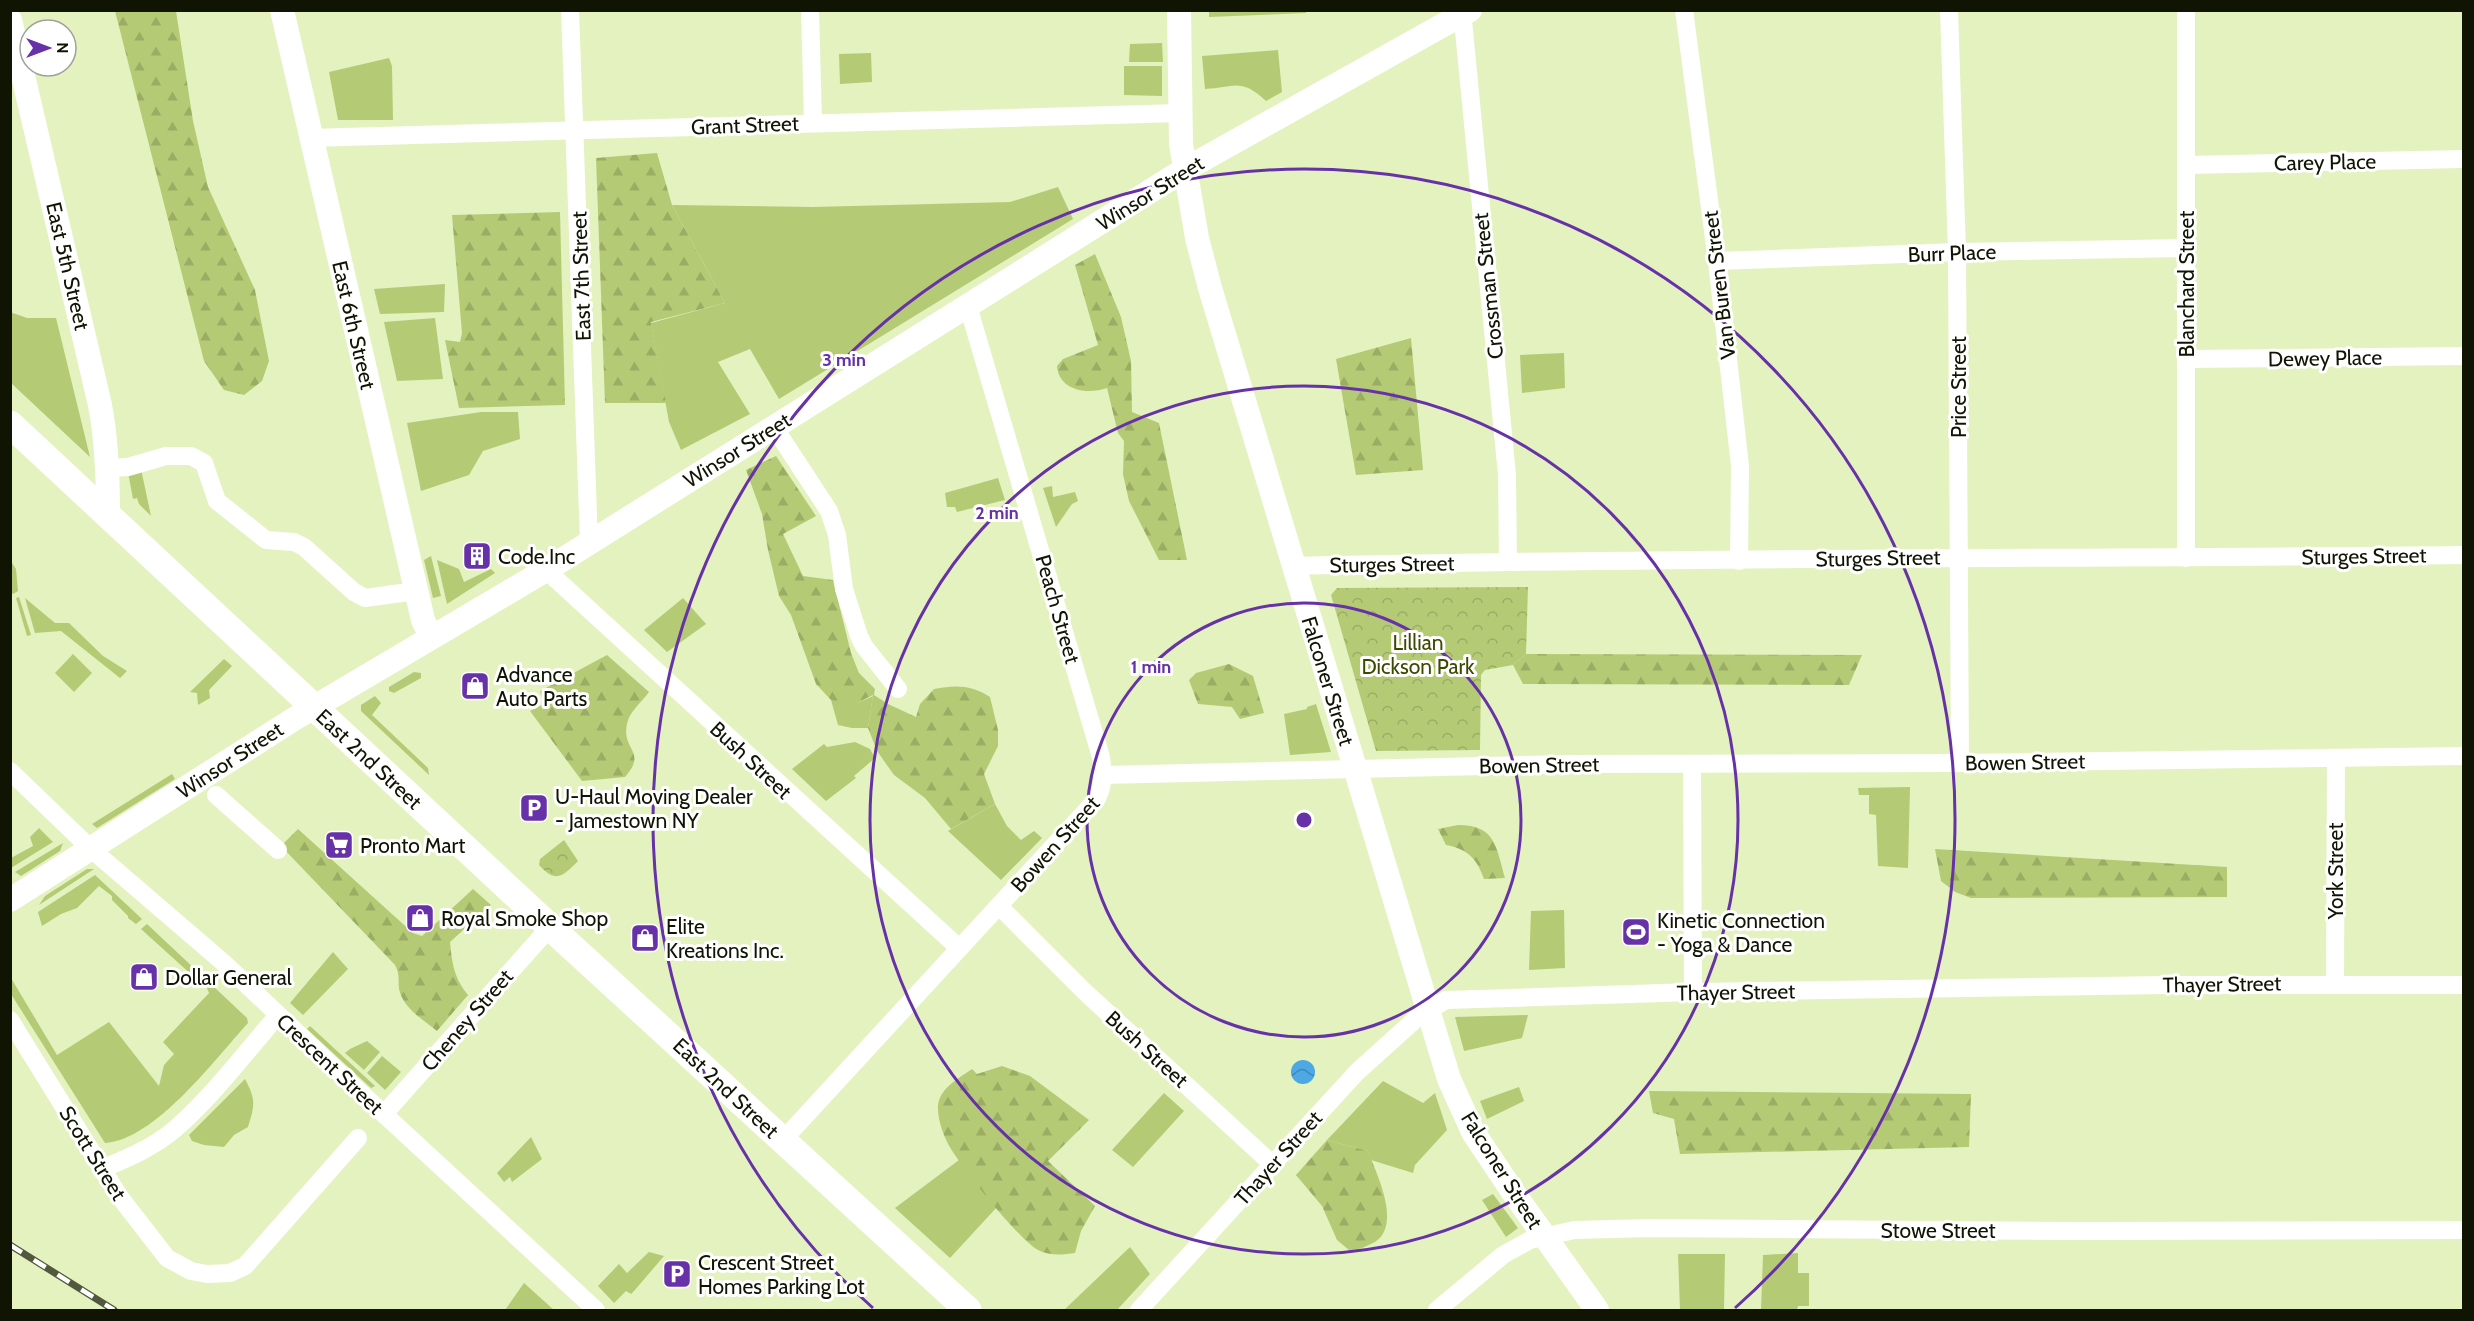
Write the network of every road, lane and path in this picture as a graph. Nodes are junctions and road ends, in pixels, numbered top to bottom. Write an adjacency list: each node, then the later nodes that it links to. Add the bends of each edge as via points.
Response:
1 (282, 10): 14 (street, East 6th Street)
2 (570, 10): 13 (street, East 7th Street)
3 (810, 10): 12 (street)
4 (1179, 10): 11 (street, Falconer Street)
5 (1684, 10): 20 (street, Van Buren Street)
6 (1950, 10): 19 (street, Price Street)
7 (2186, 10): 16 (street, Blanchard Street)
8 (1465, 12): 17 (street, Winsor Street); 33 (street, Crossman Street, via 1507,476)
9 (10, 20): 10 (street, East 5th Street)
10 (15, 63): 26 (street, East 5th Street, via 98,393)
11 (1180, 114): 12 (street, Grant Street); 17 (street, Falconer Street)
12 (813, 122): 13 (street, Grant Street)
13 (576, 131): 14 (street, Grant Street); 28 (street, East 7th Street)
14 (310, 138): 36 (street, East 6th Street)
15 (2463, 159): 16 (street, Carey Place)
16 (2187, 165): 18 (street, Blanchard Street)
17 (1184, 170): 21 (street, Winsor Street); 34 (street, Falconer Street, via 1210,288)
18 (2186, 248): 19 (street, Burr Place); 23 (street, Blanchard Street)
19 (1957, 252): 20 (street, Burr Place); 30 (street, Price Street)
20 (1717, 261): 32 (street, Van Buren Street, via 1740,466)
21 (968, 306): 25 (street, Winsor Street); 46 (street, Peach Street)
22 (2463, 356): 23 (street, Dewey Place)
23 (2186, 359): 31 (street, Blanchard Street)
24 (10, 424): 27 (main road, East 2nd Street)
25 (774, 427): 28 (street, Winsor Street); 38 (street, via 829,511 837,535 844,590 860,636)
26 (108, 468): 27 (street, East 5th Street); 36 (street, via 128,467 166,456 191,456 204,463 217,501 266,540 294,542 365,597)
27 (108, 514): 39 (main road, East 2nd Street)
28 (589, 543): 35 (street, Winsor Street)
29 (2463, 555): 31 (street, Sturges Street)
30 (1959, 557): 31 (street, Sturges Street); 32 (street, Sturges Street); 42 (street, Price Street)
31 (2186, 558)
32 (1739, 561): 33 (street, Sturges Street)
33 (1508, 562): 34 (street, Sturges Street)
34 (1293, 566): 44 (street, Falconer Street)
35 (546, 570): 37 (street, Winsor Street); 53 (street, Bush Street)
36 (416, 591): 37 (street, East 6th Street)
37 (431, 637): 39 (street, Winsor Street)
38 (898, 689)
39 (314, 707): 48 (street, Winsor Street); 52 (main road, East 2nd Street)
40 (2463, 756): 41 (street, Bowen Street)
41 (2336, 758): 42 (street, Bowen Street); 54 (street, York Street)
42 (1960, 763): 43 (street, Bowen Street)
43 (1692, 765): 44 (street, Bowen Street); 56 (street)
44 (1355, 769): 46 (street, Bowen Street); 57 (street, Falconer Street)
45 (10, 771): 48 (street, Crescent Street)
46 (1104, 775): 51 (street, Bowen Street, via 1096,800)
47 (216, 795): 49 (street)
48 (90, 848): 50 (street, Winsor Street); 58 (street, Crescent Street)
49 (278, 850)
50 (10, 900)
51 (999, 906): 53 (street, Bowen Street); 63 (street, Bush Street, via 1085,992)
52 (550, 927): 60 (street, Cheney Street); 62 (main road, East 2nd Street)
53 (958, 948): 62 (street, Bowen Street)
54 (2335, 984): 55 (street, Thayer Street); 56 (street, Thayer Street)
55 (2463, 986)
56 (1693, 993): 57 (street, Thayer Street, via 1471,998 1446,1000)
57 (1428, 1009): 63 (street, Thayer Street, via 1357,1072); 66 (street, Falconer Street, via 1449,1079 1473,1132)
58 (278, 1015): 60 (street, Crescent Street); 64 (street, via 175,1128 139,1153)
59 (10, 1020): 64 (street, Scott Street)
60 (384, 1114): 67 (street, Crescent Street)
61 (358, 1138): 64 (street, Scott Street, via 245,1266 230,1273 190,1271 167,1258)
62 (783, 1140): 68 (main road, East 2nd Street)
63 (1272, 1164): 69 (street, Thayer Street)
64 (102, 1169)
65 (2463, 1230): 66 (street, Stowe Street, via 1650,1228 1574,1230)
66 (1544, 1236): 70 (street, Stowe Street, via 1503,1255); 71 (street, Falconer Street)
67 (596, 1311)
68 (968, 1311)
69 (1139, 1311)
70 (1437, 1311)
71 (1597, 1311)

